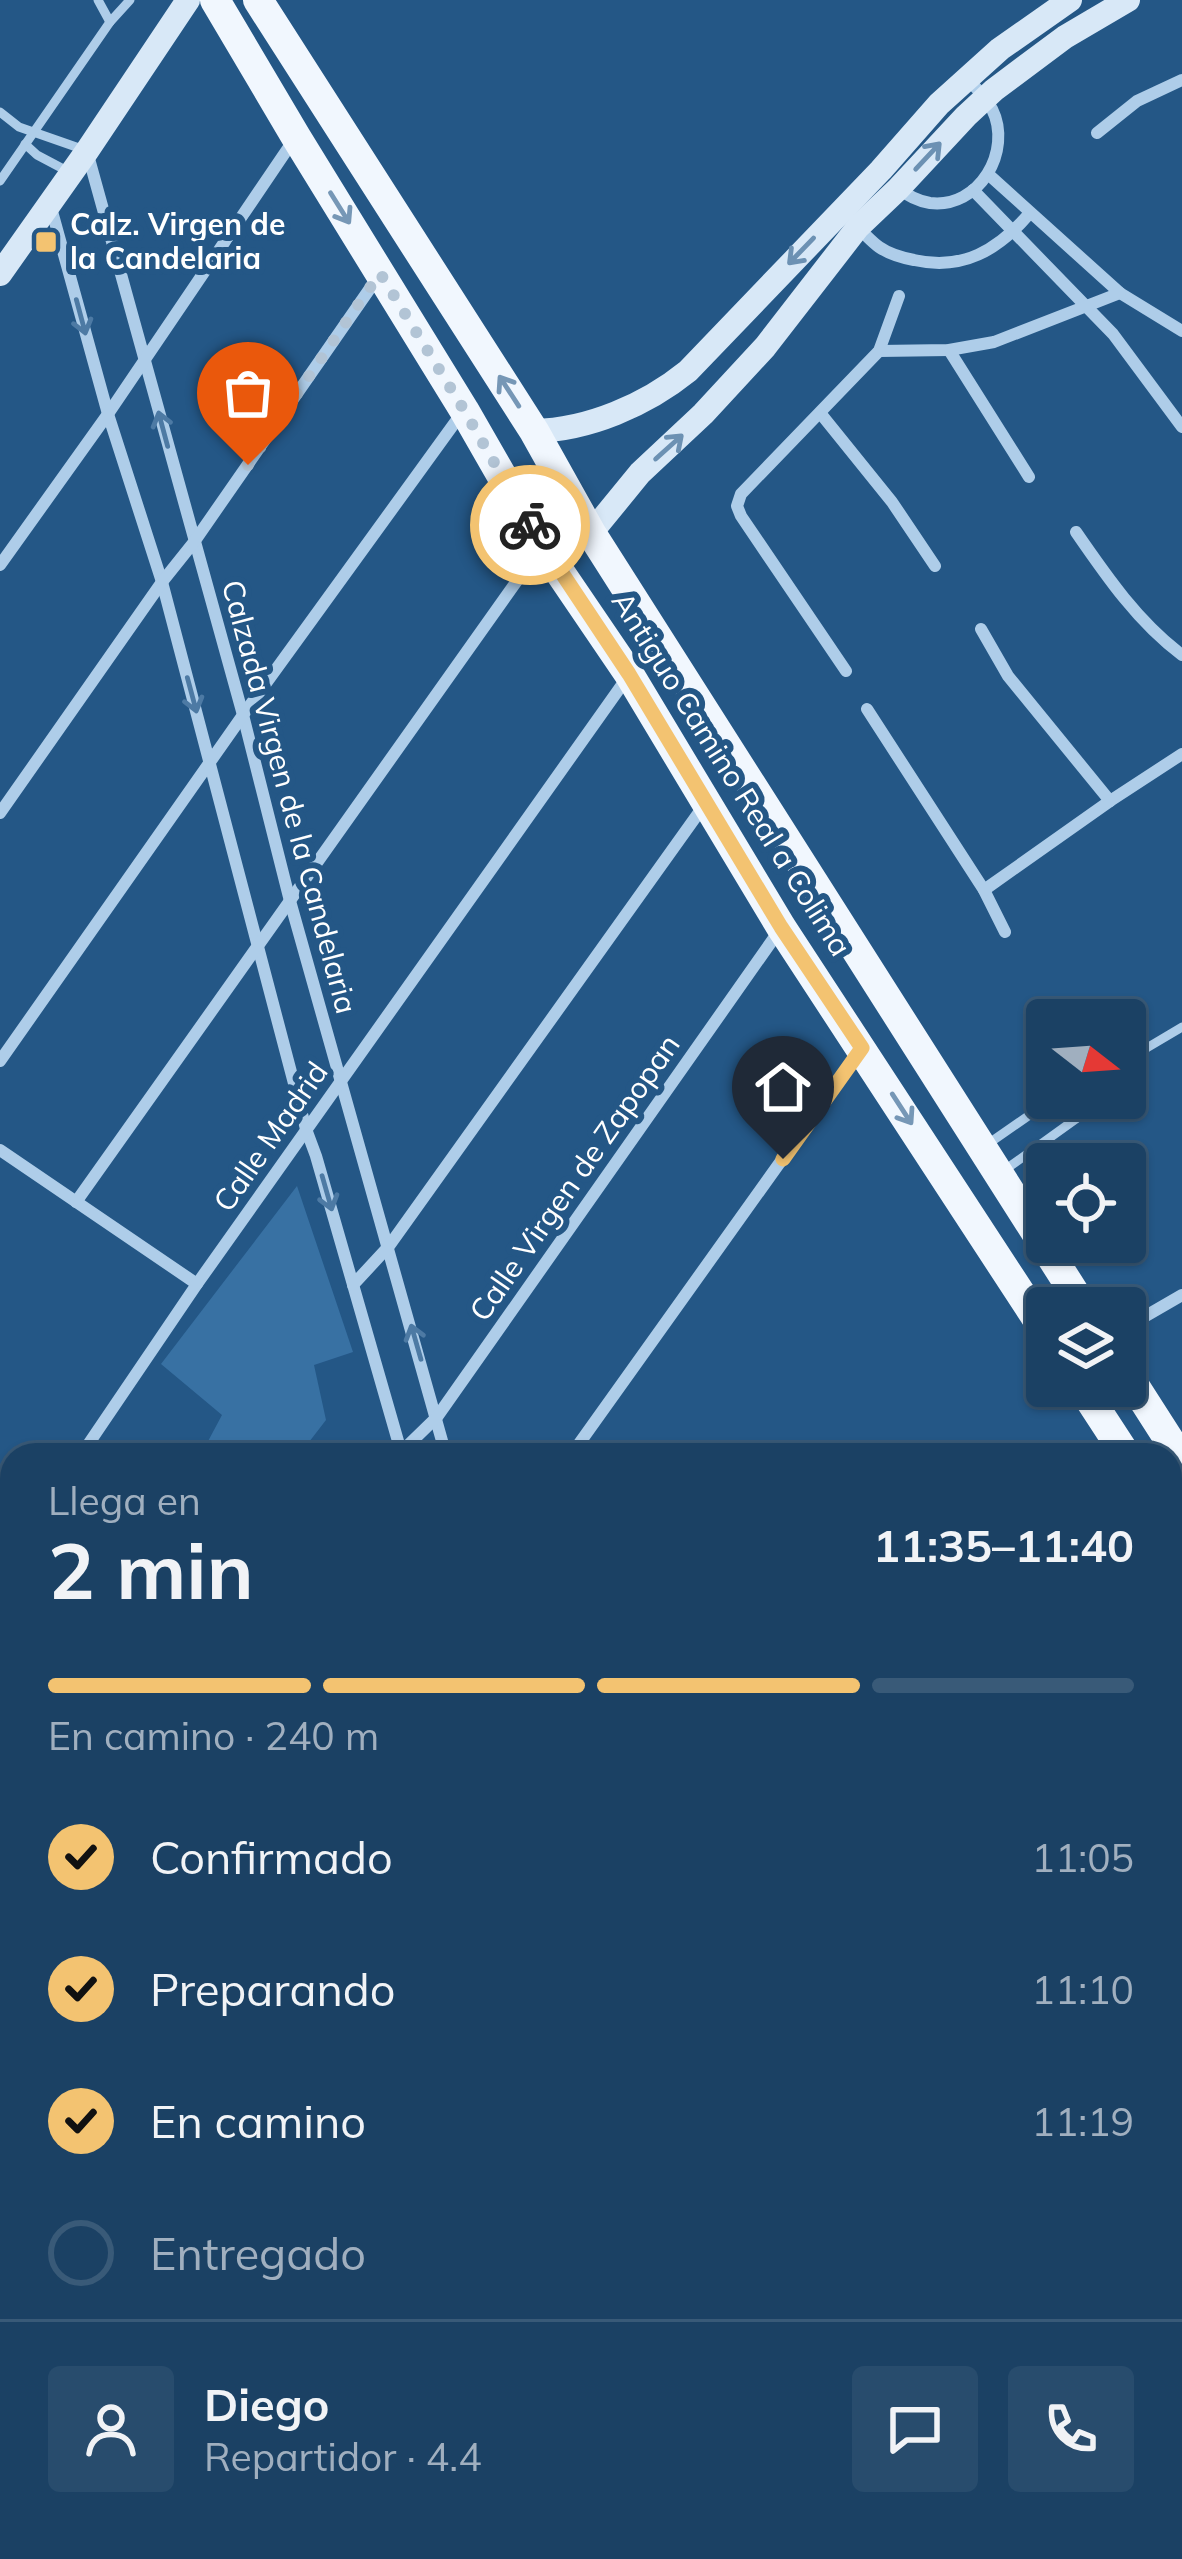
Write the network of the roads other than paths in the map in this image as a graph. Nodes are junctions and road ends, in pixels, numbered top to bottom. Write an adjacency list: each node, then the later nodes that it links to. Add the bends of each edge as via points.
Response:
1 (98, 0): 9 (lane)
2 (130, 0): 9 (lane)
3 (188, 0): 18 (street)
4 (215, 0): 16 (main road, Antiguo Camino Real a Colima)
5 (258, 0): 19 (main road, Antiguo Camino Real a Colima)
6 (275, 0): 19 (main road)
7 (1070, 0): 11 (street, via 1000,49)
8 (1128, 0): 11 (street)
9 (110, 22): 14 (lane)
10 (1182, 80): 15 (street, via 1136,101)
11 (976, 88): 21 (street, via 999,133); 22 (street)
12 (0, 112): 13 (lane)
13 (20, 127): 14 (lane); 17 (lane)
14 (34, 132): 17 (lane); 18 (lane)
15 (1097, 133)
16 (296, 136): 29 (main road, Antiguo Camino Real a Colima, one-way to 29); 39 (street)
17 (25, 144): 20 (lane); 23 (lane)
18 (87, 152): 20 (street); 39 (street, Calzada Virgen de la Candelaria)
19 (362, 163): 44 (main road, Antiguo Camino Real a Colima, one-way to 19)
20 (71, 173): 25 (street)
21 (988, 174): 24 (street); 26 (street)
22 (889, 179): 24 (street, via 933,204); 27 (street); 33 (street, one-way to 33)
23 (0, 182)
24 (974, 190): 28 (street)
25 (50, 204): 30 (street); 41 (street, one-way to 41)
26 (1029, 214): 28 (street); 31 (street)
27 (857, 227): 28 (street, via 881,248 930,263 978,256); 35 (street)
28 (1013, 232): 34 (street)
29 (380, 273): 40 (main road, Antiguo Camino Real a Colima); 48 (street)
30 (0, 274)
31 (1120, 292): 34 (street); 36 (street)
32 (899, 296): 38 (street)
33 (757, 297): 35 (street); 44 (street, via 671,385 586,424)
34 (1088, 307): 37 (street); 43 (street)
35 (784, 320): 47 (street, one-way to 35)
36 (1182, 331)
37 (949, 350): 38 (street); 45 (street)
38 (879, 351): 42 (street)
39 (144, 361): 41 (street); 48 (street, Calzada Virgen de la Candelaria, one-way to 39)
40 (464, 410): 49 (main road, Antiguo Camino Real a Colima); 58 (street)
41 (108, 414): 50 (street); 52 (street)
42 (821, 414): 51 (street); 55 (street, via 737,506)
43 (1182, 427)
44 (534, 431): 47 (main road, Antiguo Camino Real a Colima)
45 (1029, 476)
46 (1076, 532): 54 (street, via 1120,596)
47 (591, 533): 77 (main road, Antiguo Camino Real a Colima)
48 (194, 542): 52 (street); 58 (street, Calzada Virgen de la Candelaria)
49 (542, 546): 56 (main road, Antiguo Camino Real a Colima); 65 (street)
50 (0, 565)
51 (935, 566)
52 (162, 582): 60 (street, one-way to 60); 63 (street)
53 (981, 629): 61 (street, via 1008,676)
54 (1182, 656)
55 (846, 670)
56 (629, 674): 62 (main road, Antiguo Camino Real a Colima); 73 (street, Calle Madrid)
57 (868, 709): 64 (street)
58 (242, 715): 60 (street); 65 (street, Calzada Virgen de la Candelaria)
59 (1182, 754): 61 (street)
60 (210, 764): 68 (street); 72 (street)
61 (1110, 801): 64 (street)
62 (705, 803): 66 (main road, Antiguo Camino Real a Colima); 81 (street)
63 (0, 813)
64 (984, 890): 67 (street)
65 (290, 901): 68 (street); 73 (street, Calzada Virgen de la Candelaria)
66 (781, 927): 70 (main road, Antiguo Camino Real a Colima); 90 (street, Calle Virgen de Zapopan)
67 (1005, 932)
68 (257, 949): 76 (street); 80 (street)
69 (1182, 1027): 71 (lane)
70 (862, 1048): 86 (main road, Antiguo Camino Real a Colima, one-way to 86); 96 (street)
71 (1146, 1048)
72 (0, 1061)
73 (342, 1078): 76 (street, Calle Madrid); 81 (street, Calzada Virgen de la Candelaria)
74 (1026, 1117): 77 (lane)
75 (1076, 1119): 79 (lane)
76 (306, 1130): 82 (street, Calle Madrid); 83 (street, one-way to 83)
77 (981, 1148): 79 (main road, Antiguo Camino Real a Colima)
78 (0, 1150): 80 (street)
79 (998, 1175): 84 (main road, Antiguo Camino Real a Colima)
80 (76, 1202): 82 (street)
81 (389, 1246): 83 (street); 90 (street, Calzada Virgen de la Candelaria, one-way to 81)
82 (196, 1283): 92 (street, Calle Madrid)
83 (353, 1285): 93 (street)
84 (1070, 1287)
85 (1182, 1295): 87 (street)
86 (1026, 1302)
87 (1146, 1316)
88 (1146, 1395): 91 (main road)
89 (1095, 1407): 97 (main road)
90 (437, 1417): 94 (street, Calle Virgen de Zapopan); 95 (street, Calzada Virgen de la Candelaria)
91 (1173, 1426)
92 (90, 1443)
93 (399, 1443)
94 (412, 1443)
95 (443, 1443)
96 (581, 1443)
97 (1118, 1443)

